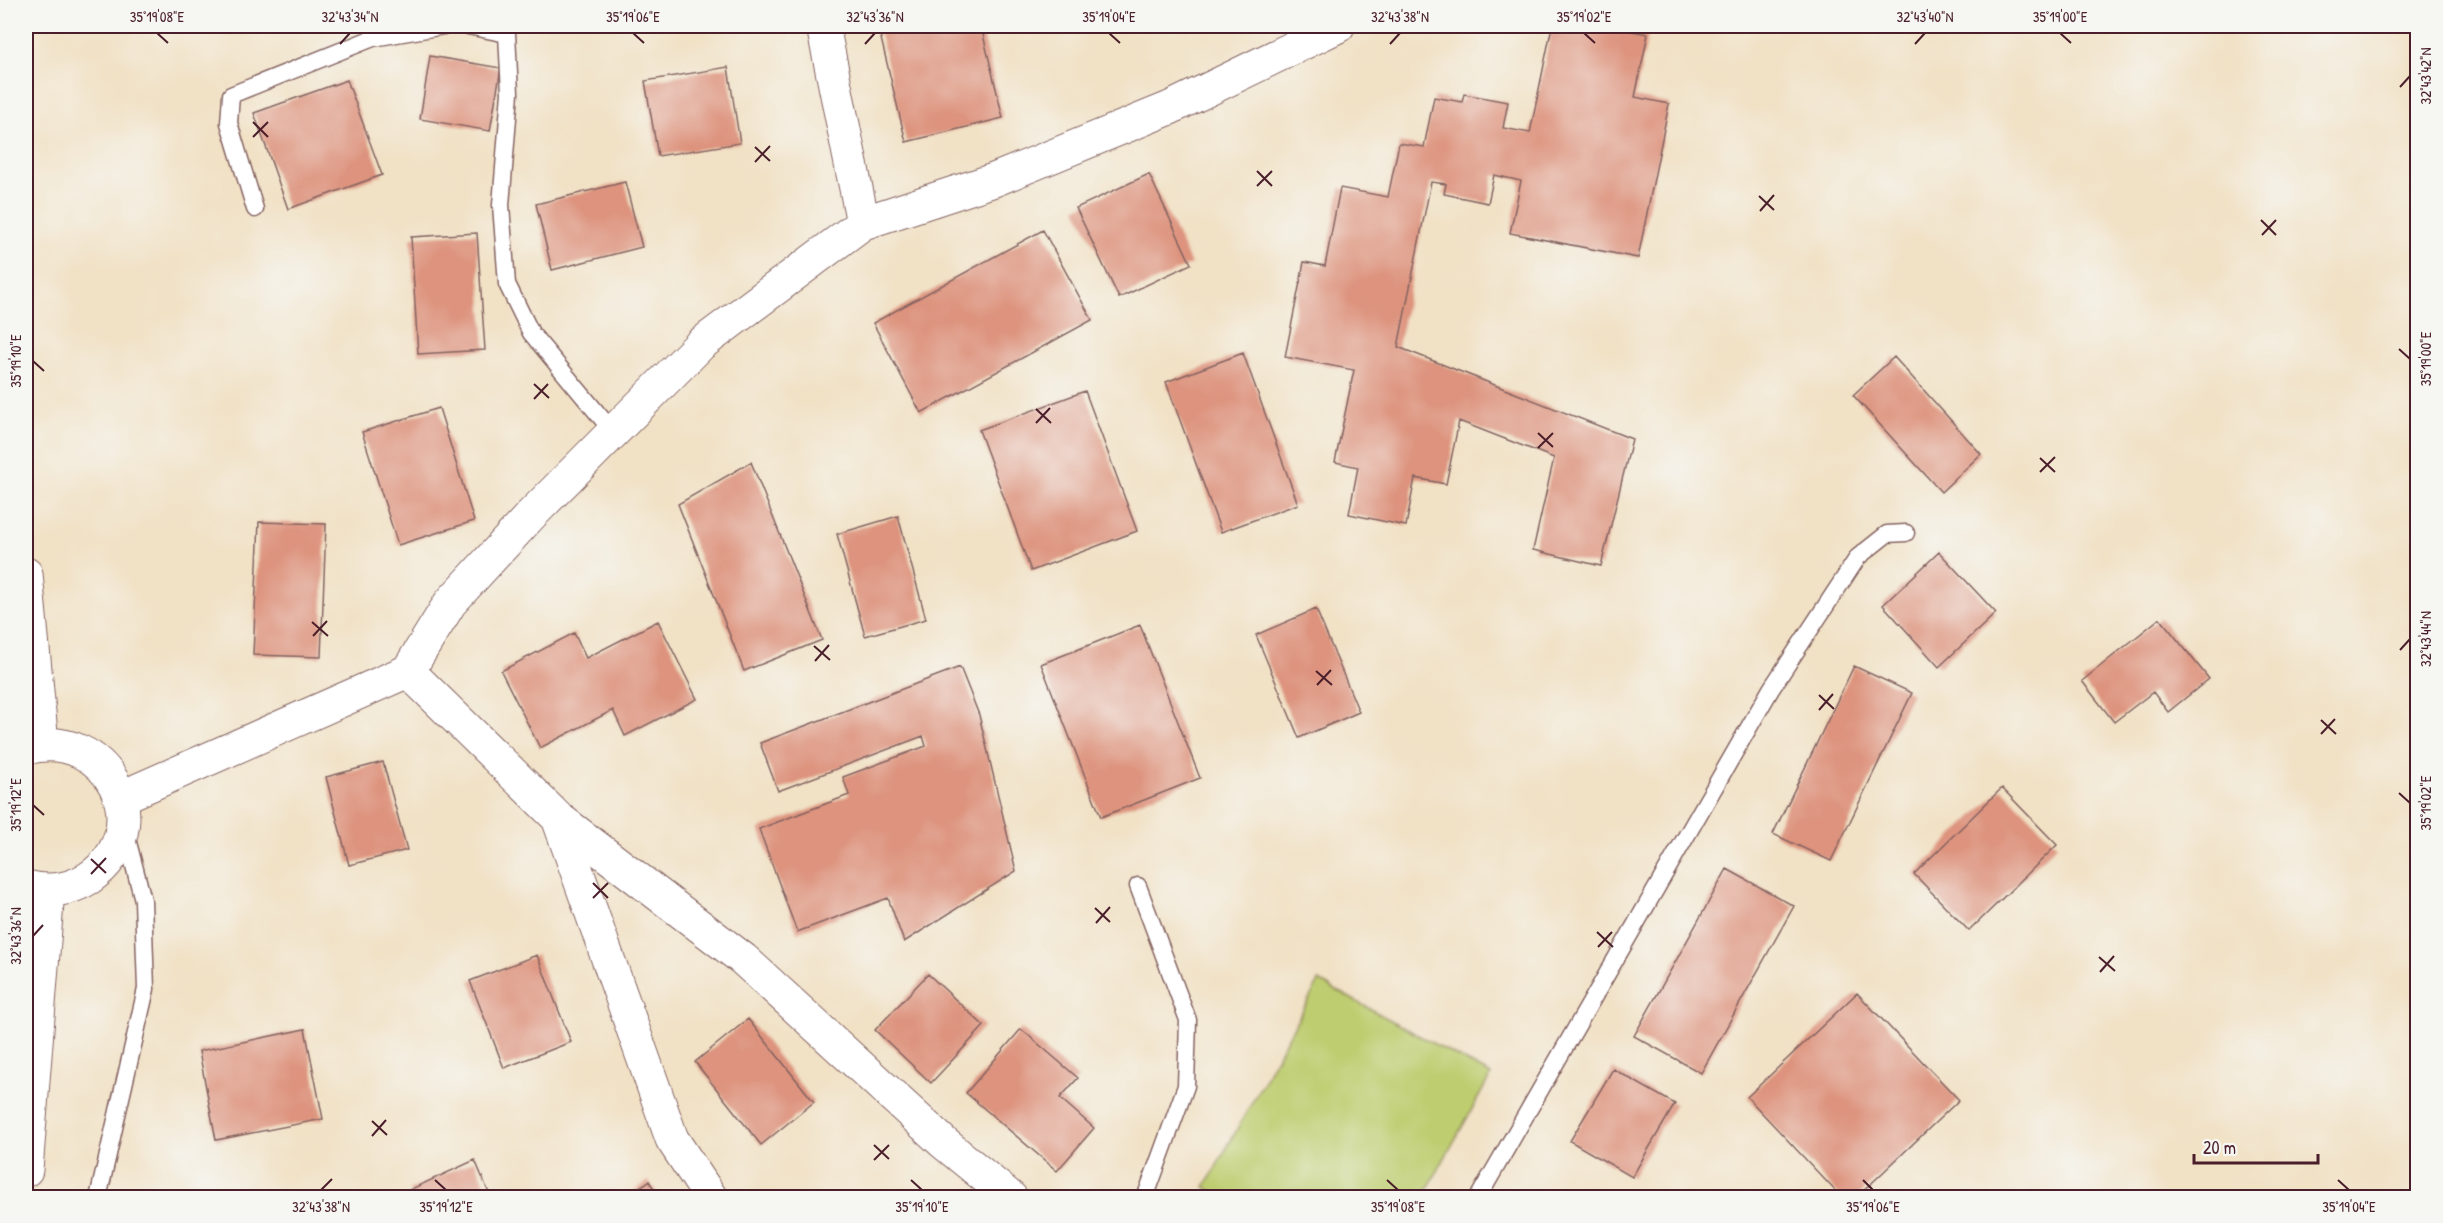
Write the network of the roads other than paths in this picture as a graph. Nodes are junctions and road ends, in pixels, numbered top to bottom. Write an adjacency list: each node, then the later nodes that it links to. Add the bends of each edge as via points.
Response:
1 (444, 26): 5 (lane, via 373,38 231,94 228,123)
2 (468, 26): 7 (lane, via 507,34 510,93 501,205 507,284 531,333)
3 (823, 26): 6 (street)
4 (1338, 26): 6 (street, via 1159,113 994,180)
5 (255, 209)
6 (863, 223): 7 (street, via 701,344)
7 (613, 432): 10 (street, via 450,603)
8 (1906, 533): 21 (lane, via 1887,534 1858,557 1771,689)
9 (26, 574): 11 (street)
10 (408, 671): 12 (street); 13 (street)
11 (34, 746): 12 (street, via 60,744 94,759 107,771)
12 (121, 811): 15 (street, via 119,841 98,872 66,889); 17 (lane, via 143,900 146,989)
13 (558, 818): 18 (street, via 672,1139); 19 (street, via 743,959 944,1143)
14 (1138, 886): 20 (lane, via 1188,1020 1186,1086)
15 (37, 888): 16 (street)
16 (26, 1170)
17 (98, 1197)
18 (711, 1197)
19 (1011, 1197)
20 (1145, 1197)
21 (1478, 1197)

